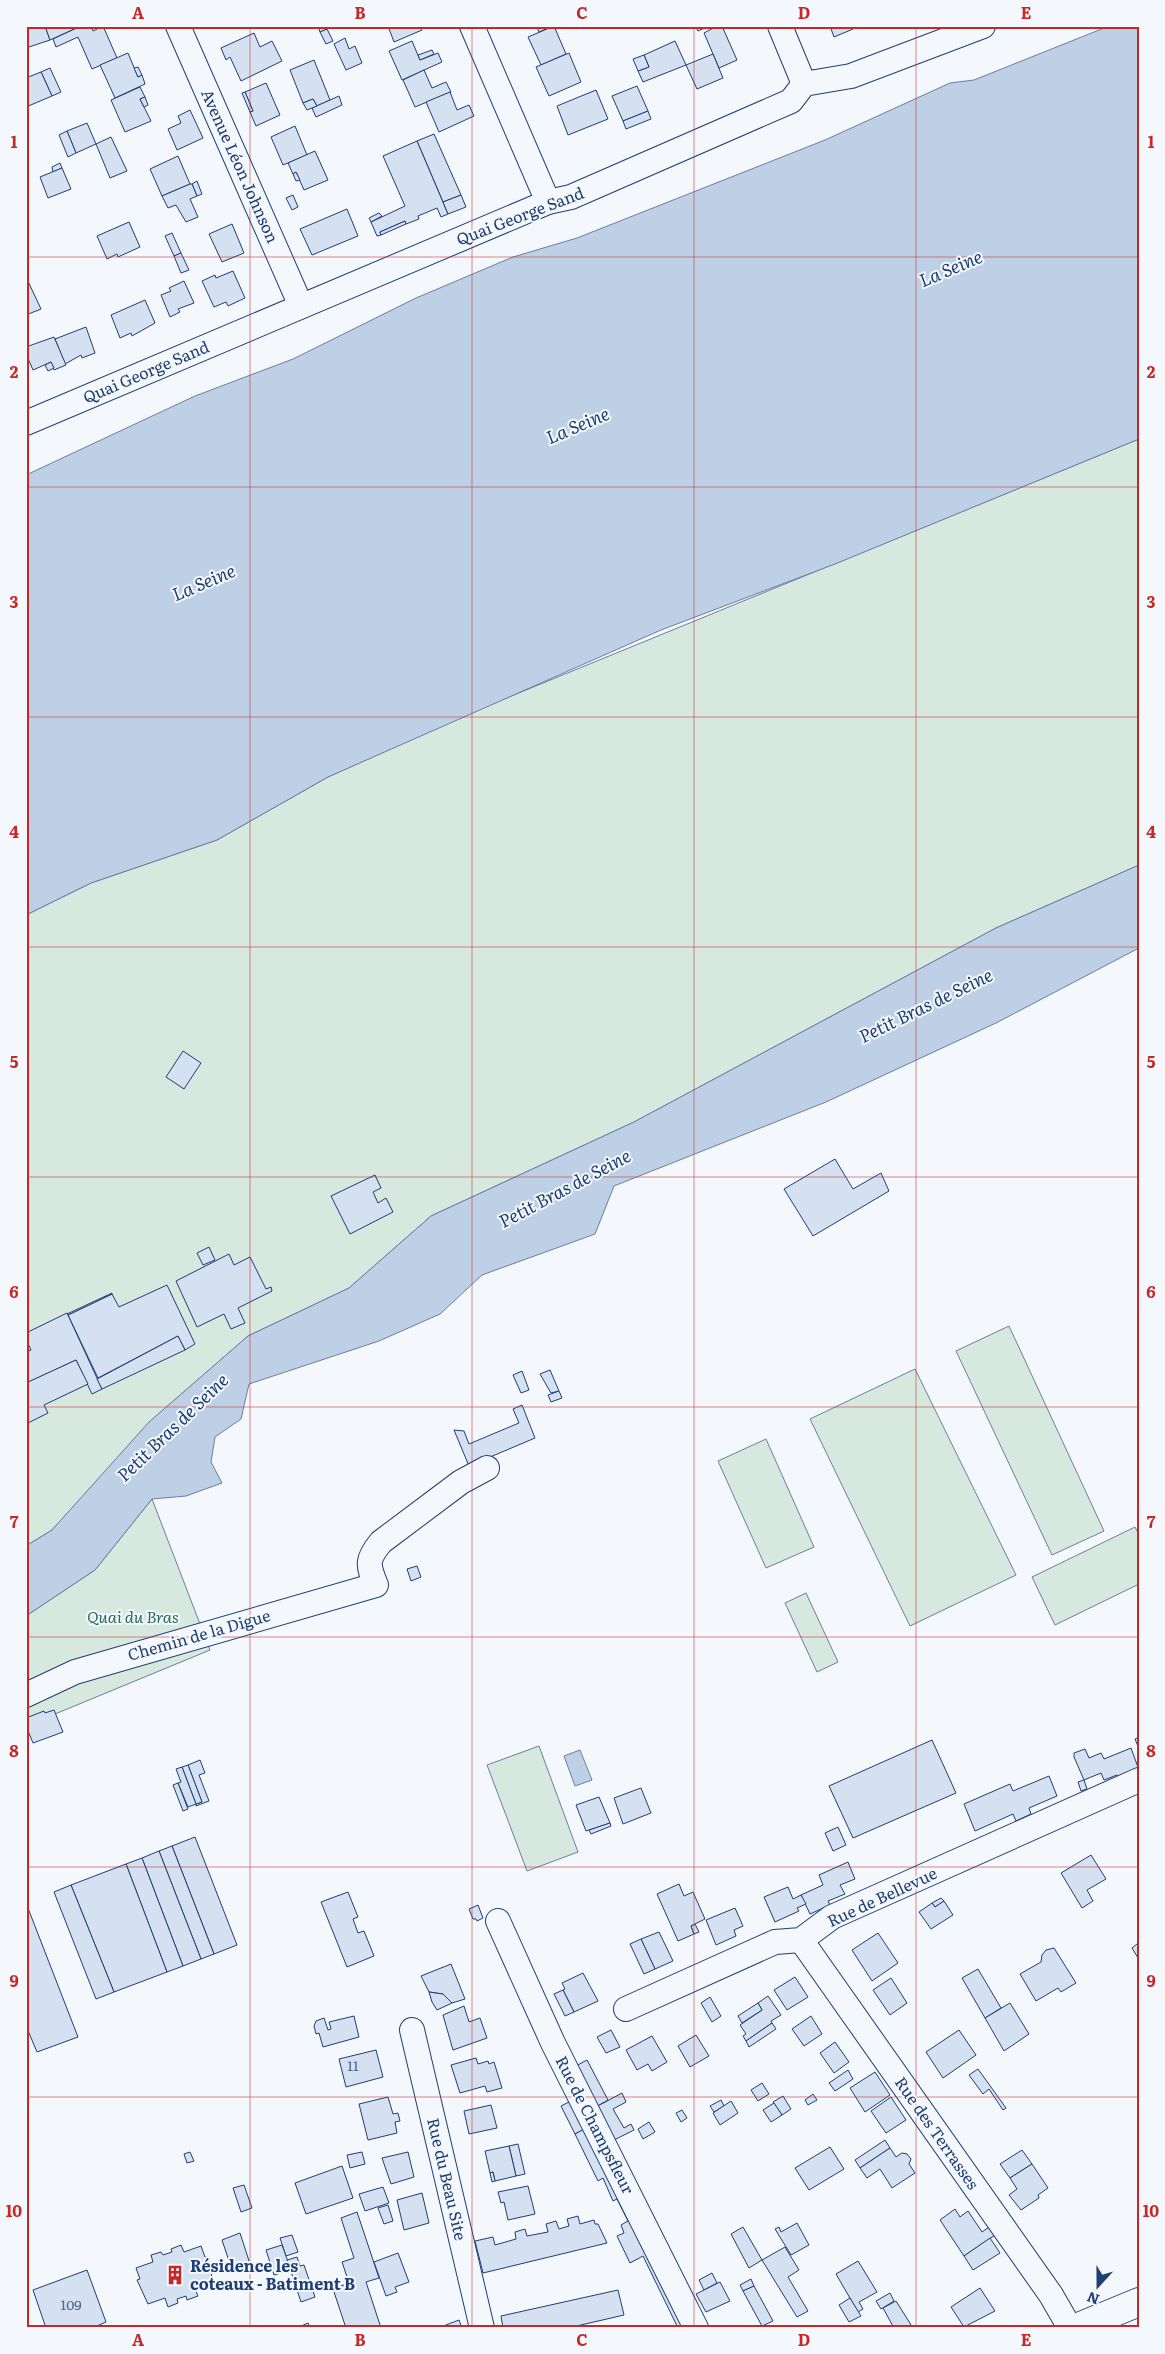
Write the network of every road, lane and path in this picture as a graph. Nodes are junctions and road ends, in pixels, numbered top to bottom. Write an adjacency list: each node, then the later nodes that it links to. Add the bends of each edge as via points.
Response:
1 (178, 26): 7 (street, Avenue Léon Johnson)
2 (472, 26): 6 (street)
3 (780, 26): 5 (street)
4 (983, 26): 5 (street, via 851,76)
5 (804, 84): 6 (street, Quai George Sand, via 792,101 571,197)
6 (548, 202): 7 (street, Quai George Sand)
7 (301, 306): 8 (street, Quai George Sand)
8 (26, 423)
9 (487, 1468): 10 (street, Chemin de la Digue, via 461,1482 381,1542 371,1554 369,1568 376,1584 75,1672)
10 (26, 1695)
11 (1139, 1780): 13 (street, Rue de Bellevue, via 832,1917)
12 (498, 1921): 18 (street, Rue de Champsfleur, via 554,2043)
13 (801, 1940): 14 (street, via 775,1942); 19 (street, Rue des Terrasses, via 1051,2295)
14 (626, 2009)
15 (412, 2030): 17 (street, Rue du Beau Site)
16 (1139, 2302): 20 (main road)
17 (482, 2328)
18 (696, 2328)
19 (1070, 2328)
20 (1076, 2328)

